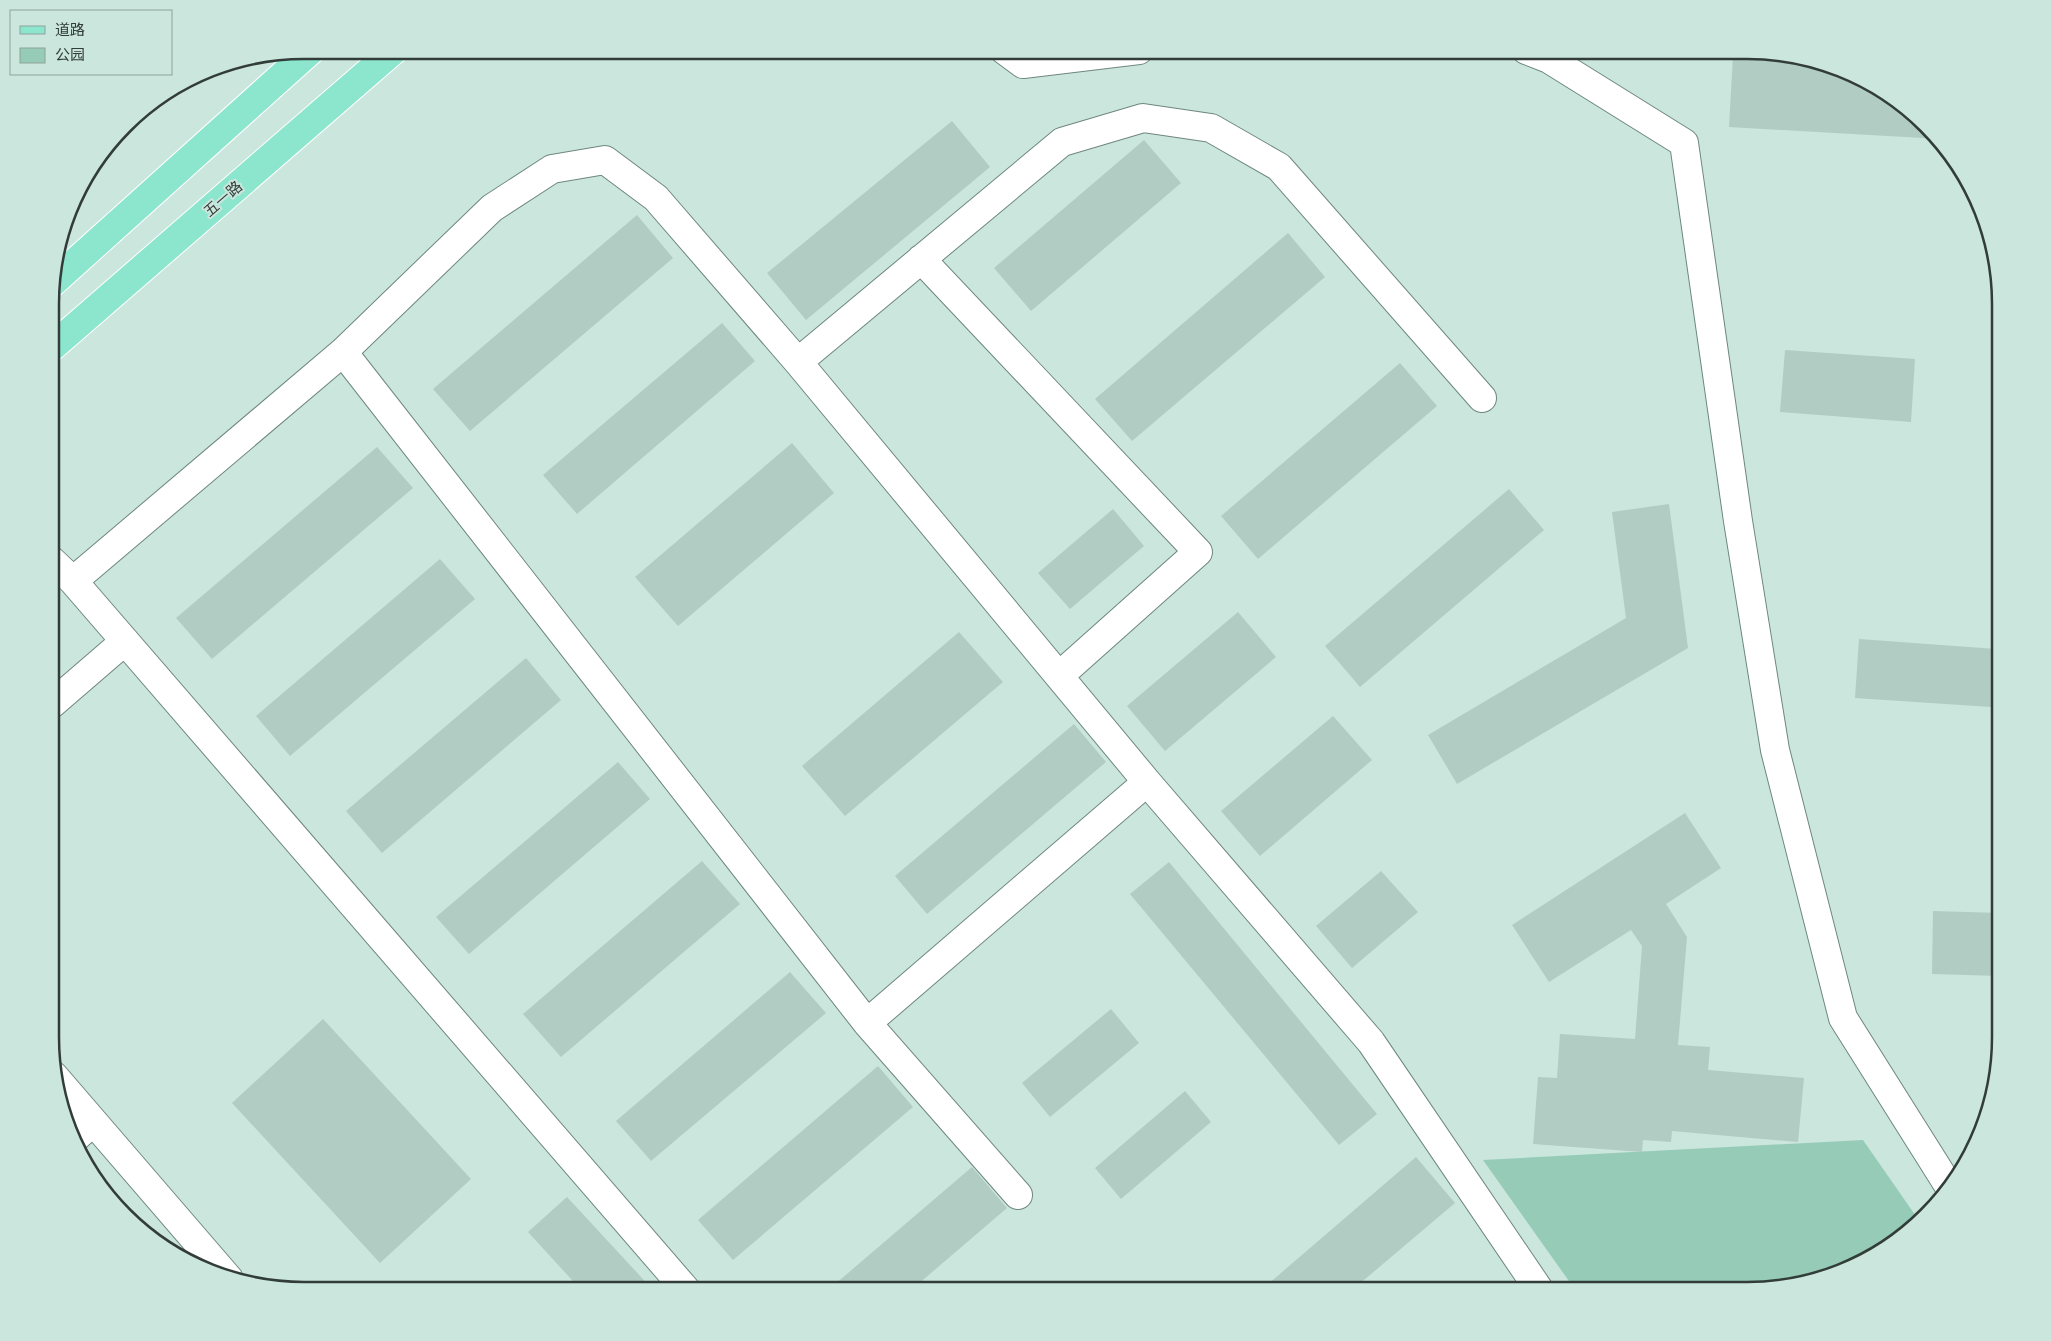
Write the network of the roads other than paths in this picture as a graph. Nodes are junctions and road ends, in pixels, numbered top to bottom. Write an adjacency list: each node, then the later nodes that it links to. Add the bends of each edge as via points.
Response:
1 (301, 59): 7 (main road)
2 (384, 59): 8 (main road, 五一路)
3 (1016, 59): 4 (street, via 1023,64)
4 (1064, 59)
5 (1549, 59): 21 (street, via 1684,143 1736,512 1776,750 1843,1018)
6 (921, 259): 10 (street); 11 (street, via 1062,142 1143,118 1211,128 1279,167); 15 (street, via 1198,552)
7 (61, 275)
8 (59, 341)
9 (343, 352): 10 (street, via 492,208 552,169 605,160 656,198); 13 (street); 18 (street)
10 (798, 362): 15 (street)
11 (1482, 398)
12 (59, 568): 13 (street)
13 (73, 581): 14 (street)
14 (125, 641): 16 (street); 24 (street)
15 (1059, 676): 17 (street)
16 (59, 698)
17 (1147, 782): 18 (street); 25 (street, via 1371,1042)
18 (867, 1023): 22 (street)
19 (66, 1098): 20 (street)
20 (84, 1130): 23 (street)
21 (1946, 1181)
22 (1018, 1194)
23 (217, 1266)
24 (679, 1282)
25 (1535, 1282)

